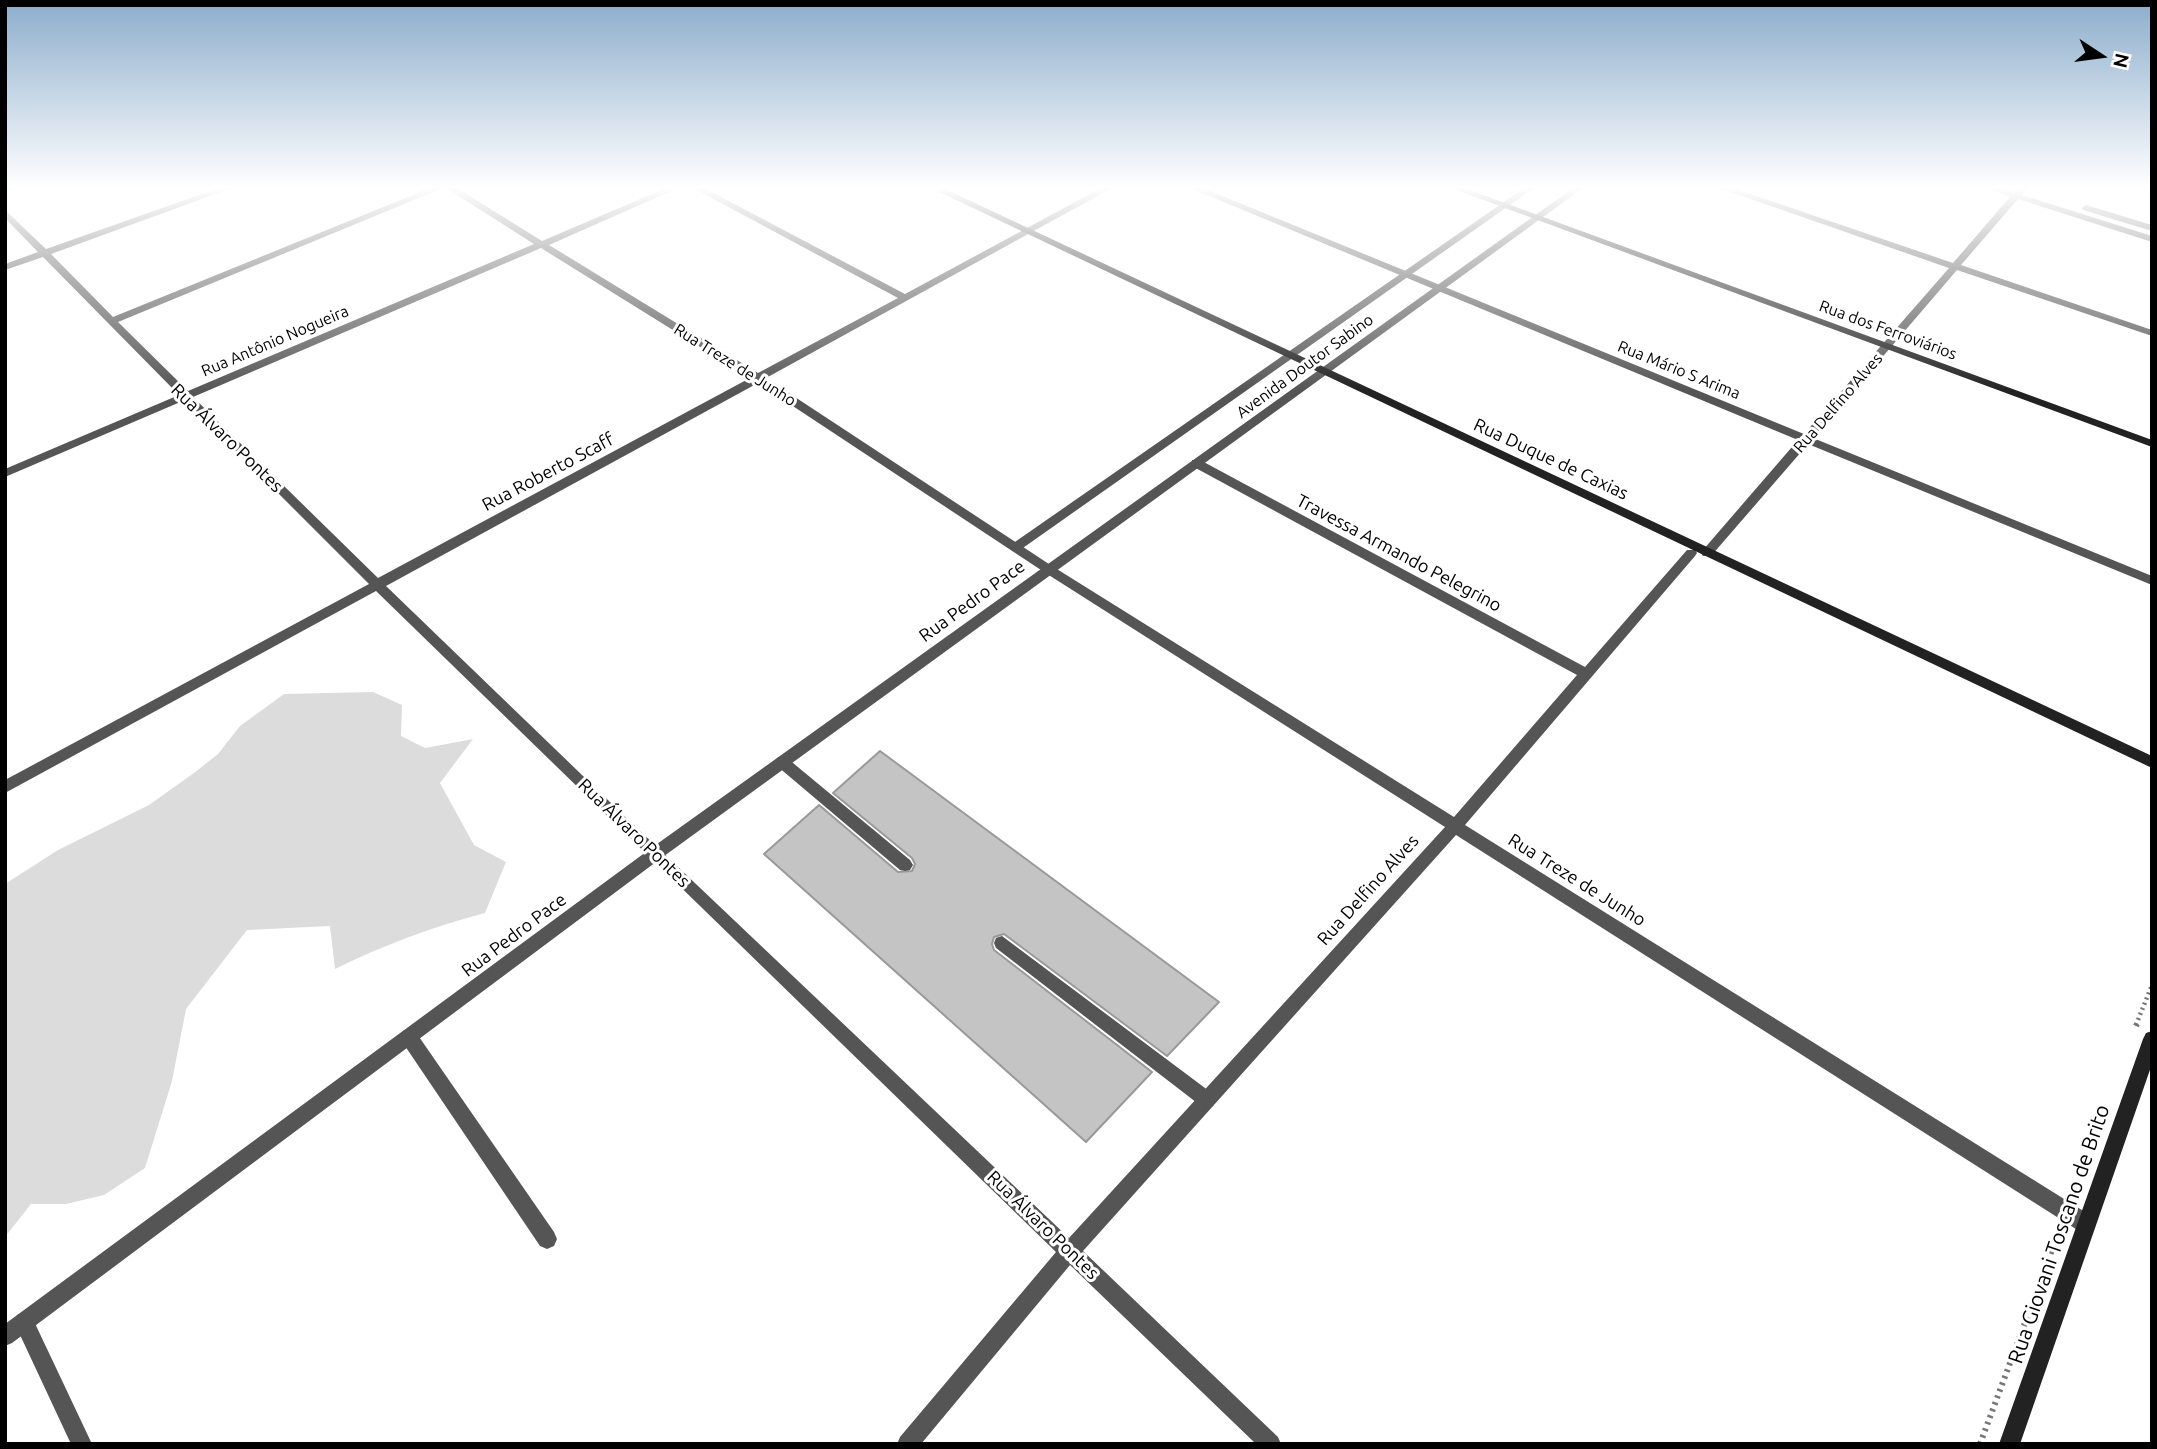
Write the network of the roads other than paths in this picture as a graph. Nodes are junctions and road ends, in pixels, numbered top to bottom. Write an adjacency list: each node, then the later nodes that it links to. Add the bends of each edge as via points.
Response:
1 (37, 256): 16 (street)
2 (47, 256): 20 (street, Rua Álvaro Pontes)
3 (272, 256): 20 (street)
4 (515, 256): 26 (street, Rua Antônio Nogueira)
5 (557, 256): 25 (street, Rua Treze de Junho)
6 (824, 256): 19 (street)
7 (983, 256): 19 (street, Rua Roberto Scaff)
8 (1078, 256): 23 (main road, Rua Duque de Caxias)
9 (1359, 256): 17 (street, Rua Mário S Arima)
10 (1434, 256): 17 (street, Avenida Doutor Sabino)
11 (1486, 256): 18 (street, Avenida Doutor Sabino)
12 (1638, 256): 22 (main road, Rua dos Ferroviários)
13 (1925, 256): 15 (street)
14 (1965, 256): 15 (street, Rua Delfino Alves)
15 (1956, 266): 21 (street); 22 (street, Rua Delfino Alves)
16 (5, 267)
17 (1406, 275): 18 (street, Rua Mário S Arima); 23 (street, Avenida Doutor Sabino)
18 (1439, 289): 24 (street, Avenida Doutor Sabino); 27 (street, Rua Mário S Arima)
19 (905, 298): 25 (street, Rua Roberto Scaff)
20 (111, 321): 26 (street, Rua Álvaro Pontes)
21 (2152, 332)
22 (1887, 346): 27 (street, Rua Delfino Alves); 28 (main road, Rua dos Ferroviários)
23 (1292, 355): 24 (main road, Rua Duque de Caxias); 31 (street, Avenida Doutor Sabino)
24 (1324, 371): 29 (street, Avenida Doutor Sabino); 33 (main road, Rua Duque de Caxias)
25 (758, 378): 31 (street, Rua Treze de Junho); 36 (street, Rua Roberto Scaff)
26 (184, 397): 30 (street, Rua Antônio Nogueira); 36 (street, Rua Álvaro Pontes)
27 (1806, 439): 33 (street, Rua Delfino Alves); 35 (street, Rua Mário S Arima)
28 (2152, 444)
29 (1196, 463): 34 (street, Avenida Doutor Sabino); 37 (street, Travessa Armando Pelegrino)
30 (5, 473)
31 (1016, 547): 34 (street, Rua Treze de Junho)
32 (1691, 553): 37 (street, Rua Delfino Alves)
33 (1707, 553): 39 (main road, Rua Duque de Caxias)
34 (1048, 569): 38 (street, Rua Pedro Pace); 41 (street, Rua Treze de Junho)
35 (2152, 581)
36 (378, 584): 40 (street, Rua Roberto Scaff); 42 (street, Rua Álvaro Pontes)
37 (1586, 674): 41 (street, Rua Delfino Alves)
38 (782, 762): 42 (street, Rua Pedro Pace); 43 (street)
39 (2152, 762)
40 (5, 787)
41 (1455, 826): 47 (street, Rua Delfino Alves); 48 (street, Rua Treze de Junho)
42 (655, 854): 45 (street, Rua Pedro Pace); 50 (street, Rua Álvaro Pontes)
43 (905, 865)
44 (1002, 943): 47 (street)
45 (409, 1037): 49 (street); 51 (street, Rua Pedro Pace)
46 (2152, 1039): 48 (main road, Rua Giovani Toscano de Brito)
47 (1206, 1100): 50 (street, Rua Delfino Alves)
48 (2086, 1224): 56 (main road, Rua Giovani Toscano de Brito)
49 (547, 1239)
50 (1070, 1251): 54 (street, Rua Delfino Alves); 55 (street, Rua Álvaro Pontes)
51 (24, 1322): 52 (street, Rua Pedro Pace); 53 (street)
52 (5, 1336)
53 (82, 1444)
54 (907, 1444)
55 (1271, 1444)
56 (2009, 1444)

